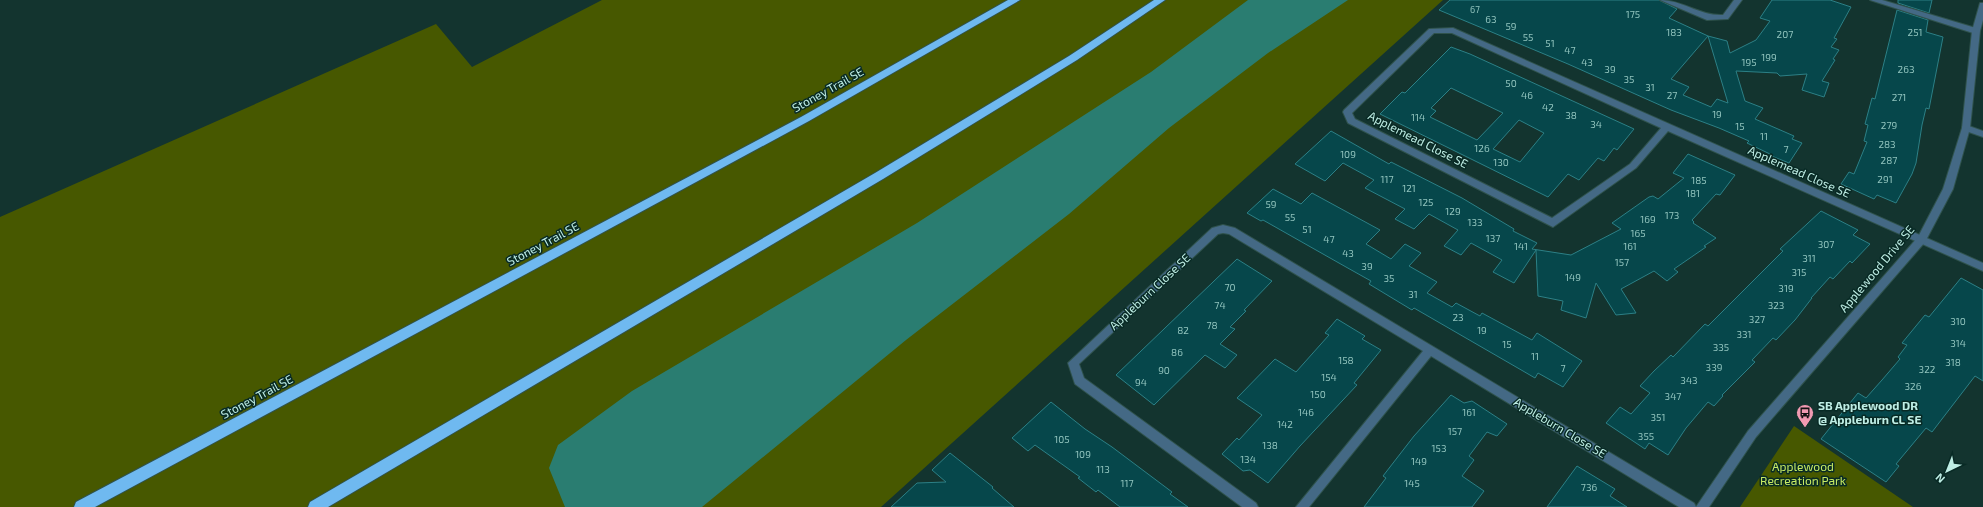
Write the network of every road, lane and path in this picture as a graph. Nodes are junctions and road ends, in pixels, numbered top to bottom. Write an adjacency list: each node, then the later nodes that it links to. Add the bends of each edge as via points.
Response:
1 (1015, 0): 14 (highway, Stoney Trail SE, via 805,119)
2 (1160, 0): 15 (highway, via 1073,58 879,176)
3 (1664, 0): 4 (street, via 1710,18 1725,17)
4 (1738, 0)
5 (1874, 0): 7 (street)
6 (1983, 5): 7 (street, Applewood Drive SE)
7 (1976, 31): 9 (street, Applewood Drive SE)
8 (1667, 127): 8 (street, Applemead Close SE, via 1453,30 1432,31 1347,112 1351,121 1553,223 1633,166); 11 (street, Applemead Close SE)
9 (1966, 128): 10 (street); 11 (street, Applewood Drive SE, via 1948,188)
10 (1983, 134)
11 (1922, 239): 12 (street, Applemead Close SE); 19 (street, Applewood Drive SE, via 1752,434)
12 (1983, 267)
13 (1430, 351): 16 (street, Appleburn Close SE, via 1232,231 1215,231 1073,363 1079,381); 17 (street); 18 (street, Appleburn Close SE)
14 (81, 507)
15 (315, 507)
16 (1252, 507)
17 (1302, 507)
18 (1690, 507)
19 (1702, 507)

